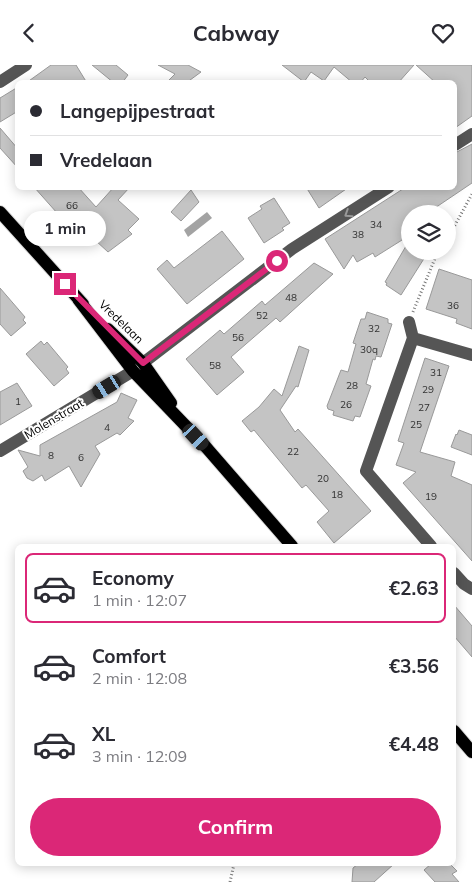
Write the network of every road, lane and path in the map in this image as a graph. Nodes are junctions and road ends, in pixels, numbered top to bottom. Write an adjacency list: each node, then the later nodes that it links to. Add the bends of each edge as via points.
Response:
1 (26, 65): 2 (street)
2 (0, 82)
3 (472, 134): 4 (street)
4 (457, 144)
5 (384, 190): 14 (street, one-way to 14, via 292,249)
6 (472, 194): 8 (path)
7 (0, 212): 10 (main road, Vredelaan)
8 (456, 223)
9 (434, 260): 11 (path)
10 (78, 299): 14 (main road, Vredelaan); 15 (main road, Vredelaan)
11 (409, 321): 12 (street)
12 (413, 338): 13 (street); 19 (street, via 366,471)
13 (472, 355)
14 (143, 363): 16 (main road, Vredelaan)
15 (133, 371): 16 (main road, Vredelaan); 17 (street, Molenstraat)
16 (196, 437): 18 (main road, Vredelaan)
17 (0, 451)
18 (290, 544)
19 (429, 544)
20 (456, 575): 21 (street)
21 (472, 589)
22 (456, 733): 23 (main road)
23 (472, 752)
24 (234, 866): 25 (path)
25 (230, 882)

